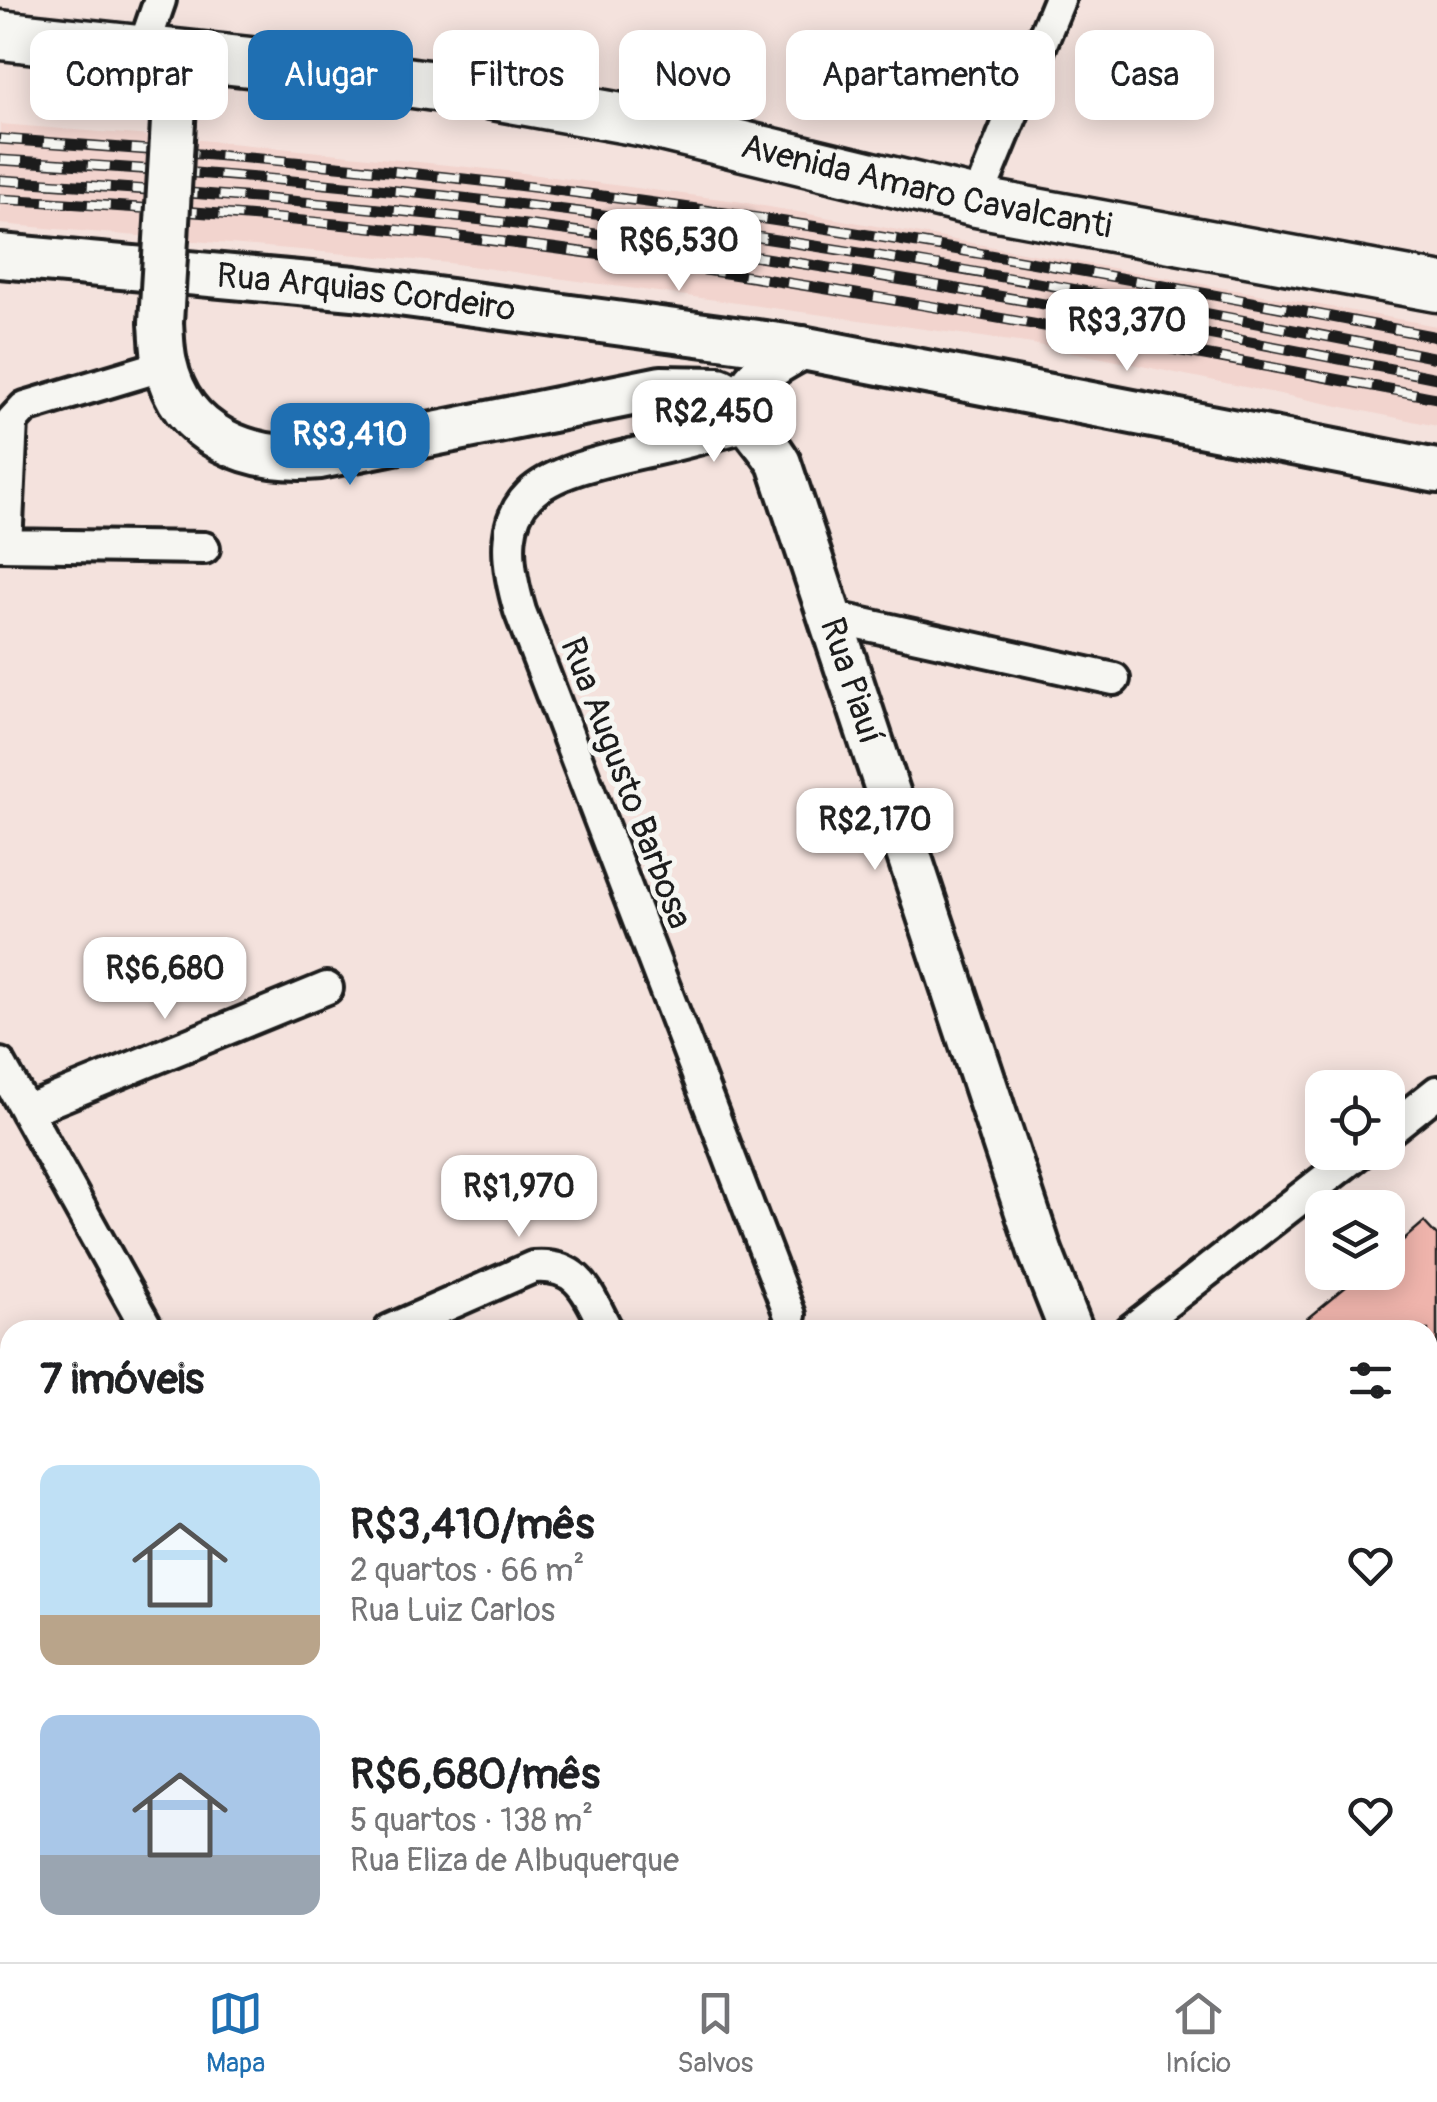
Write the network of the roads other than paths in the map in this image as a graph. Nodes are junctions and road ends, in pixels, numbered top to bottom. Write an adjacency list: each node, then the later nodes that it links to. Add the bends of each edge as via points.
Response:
1 (160, 0): 3 (street)
2 (1058, 0): 8 (street)
3 (159, 30)
4 (0, 34): 5 (main road, Avenida Amaro Cavalcanti)
5 (30, 38)
6 (228, 61): 8 (main road, Avenida Amaro Cavalcanti, via 644,122)
7 (173, 120): 12 (street, bridge)
8 (976, 202): 10 (main road, Avenida Amaro Cavalcanti)
9 (0, 256): 11 (street, Rua Arquias Cordeiro)
10 (1437, 287)
11 (546, 312): 13 (street, Rua Arquias Cordeiro); 14 (street, via 652,345 664,356)
12 (163, 344): 14 (street, via 180,400 193,419 266,457 320,456); 17 (street, via 25,408 12,422)
13 (802, 348): 15 (street, via 754,379); 16 (street, Rua Arquias Cordeiro)
14 (660, 388): 15 (street, via 719,389)
15 (744, 413): 19 (street, Rua Piauí, via 779,463); 27 (street, Rua Augusto Barbosa, via 536,485 516,512 510,578)
16 (1437, 471)
17 (3, 545): 18 (street)
18 (204, 548)
19 (827, 616): 20 (street); 31 (street, Rua Piauí)
20 (1114, 680)
21 (327, 988): 24 (street)
22 (0, 1064): 24 (street)
23 (1437, 1092): 25 (street)
24 (26, 1111): 28 (street)
25 (1405, 1117)
26 (1337, 1170): 32 (street)
27 (790, 1314)
28 (142, 1320)
29 (413, 1320): 30 (street, via 534,1267 553,1265 569,1270)
30 (602, 1320)
31 (1067, 1320)
32 (1144, 1320)

